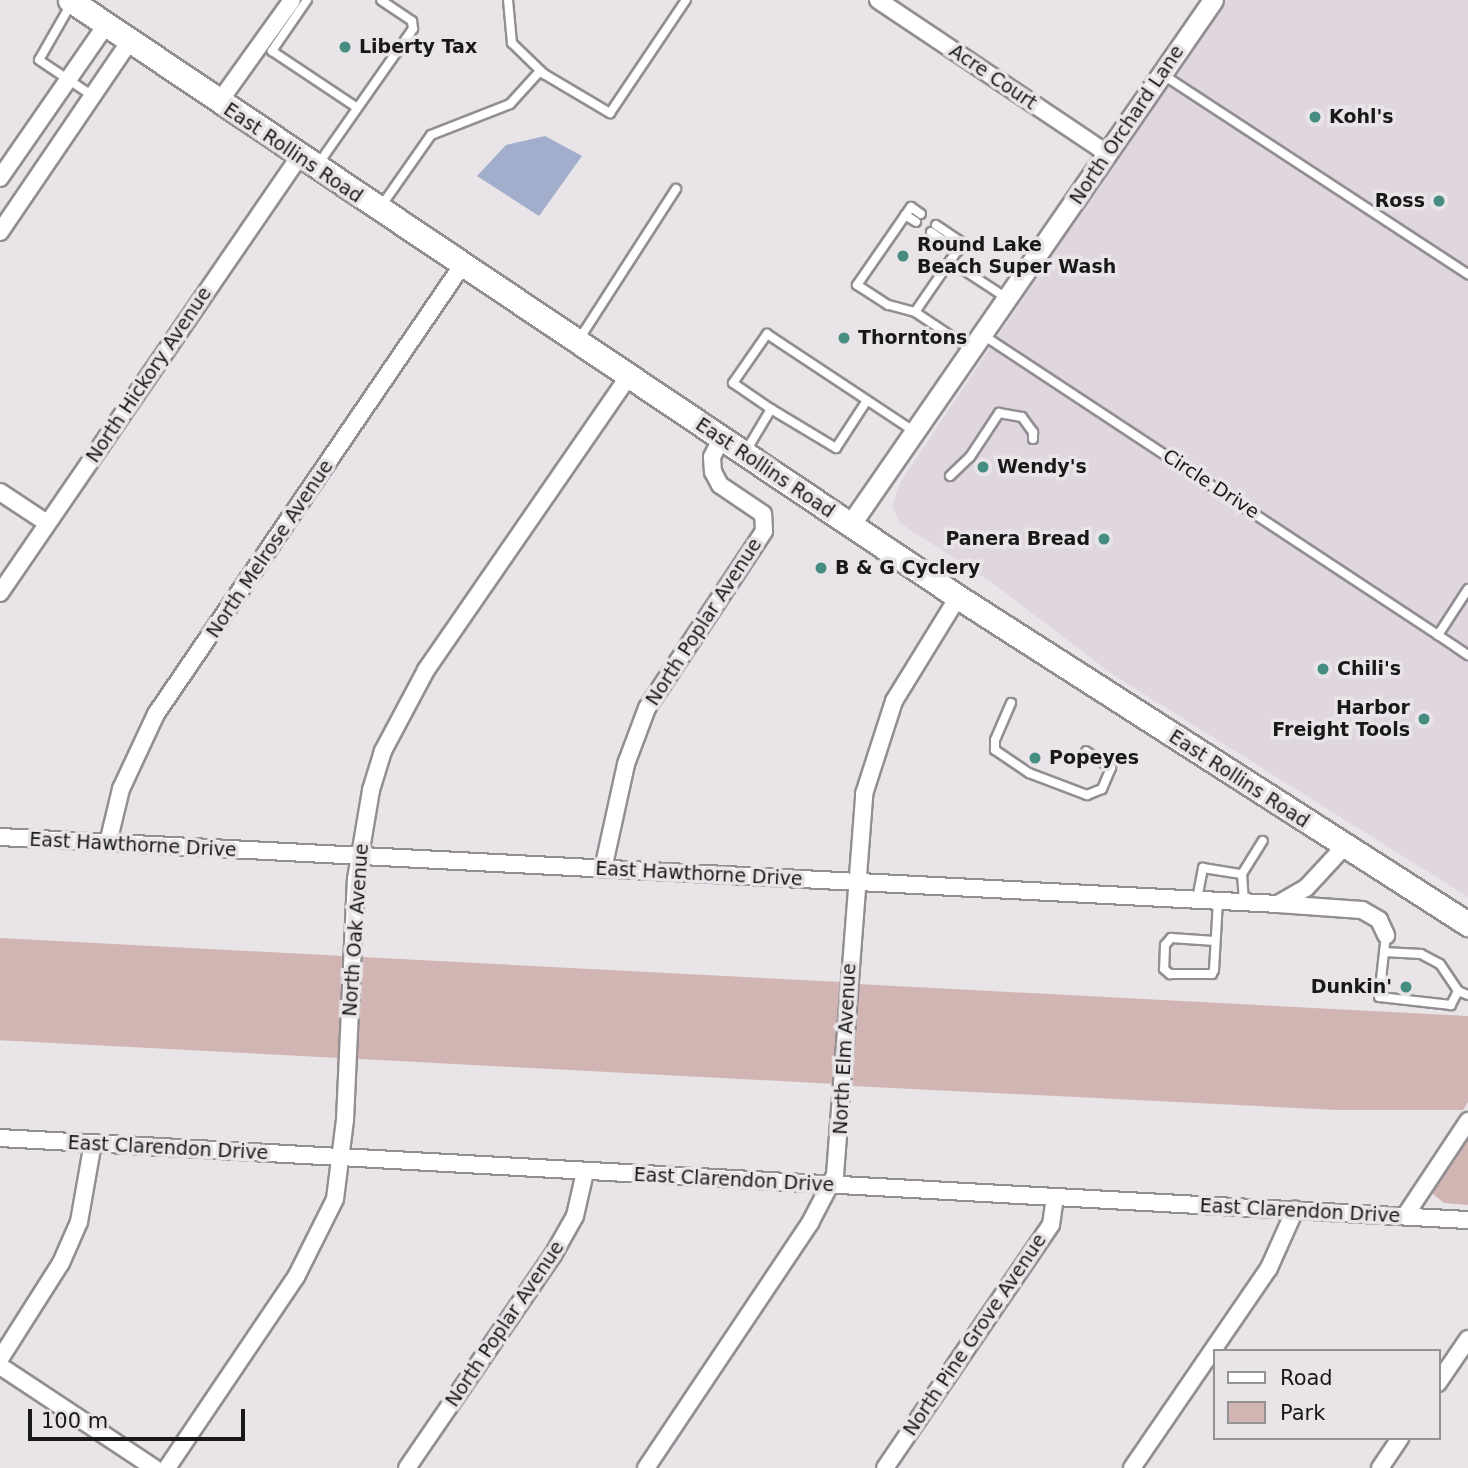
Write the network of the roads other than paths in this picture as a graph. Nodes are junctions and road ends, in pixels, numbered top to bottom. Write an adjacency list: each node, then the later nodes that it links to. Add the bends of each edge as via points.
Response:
1 (292, 0): 15 (street)
2 (307, 0): 16 (lane, via 272,51)
3 (381, 0): 16 (lane, via 412,21 413,29 362,105)
4 (508, 0): 11 (lane, via 512,43)
5 (686, 0): 11 (lane, via 610,113)
6 (878, 0): 17 (street, Acre Court)
7 (1213, 0): 12 (street, North Orchard Lane)
8 (71, 1): 9 (main road, East Rollins Road); 13 (lane, via 39,60)
9 (106, 25): 10 (main road, East Rollins Road); 13 (street)
10 (130, 41): 14 (street); 15 (main road, East Rollins Road)
11 (544, 74): 21 (lane, via 540,71 510,104 431,135)
12 (1162, 74): 17 (street, North Orchard Lane); 29 (lane)
13 (68, 79): 14 (lane); 19 (street)
14 (93, 96): 26 (street)
15 (219, 102): 18 (main road, East Rollins Road)
16 (356, 107): 18 (lane)
17 (1108, 154): 30 (street, North Orchard Lane)
18 (307, 163): 21 (main road, East Rollins Road); 43 (street, North Hickory Avenue)
19 (0, 178)
20 (676, 189): 33 (lane)
21 (378, 211): 28 (main road, East Rollins Road)
22 (921, 214): 23 (lane, via 912,207)
23 (905, 215): 24 (lane); 31 (lane, Circle Drive, via 858,285 888,305)
24 (916, 222)
25 (933, 228): 27 (lane, via 963,243)
26 (0, 232)
27 (950, 261): 30 (lane); 31 (lane)
28 (461, 267): 33 (main road, East Rollins Road); 54 (street, North Melrose Avenue, via 156,714 121,789)
29 (1468, 274)
30 (1008, 298): 32 (street, North Orchard Lane)
31 (915, 312): 32 (lane, Circle Drive)
32 (977, 342): 37 (street, North Orchard Lane); 48 (lane, Circle Drive)
33 (576, 343): 34 (main road, East Rollins Road)
34 (628, 377): 38 (main road, East Rollins Road); 56 (street, North Oak Avenue, via 401,710 371,790)
35 (866, 402): 36 (lane, via 836,448); 36 (lane, via 766,334 733,383); 37 (lane)
36 (771, 409): 40 (lane)
37 (915, 432): 44 (street, North Orchard Lane)
38 (721, 439): 40 (main road, East Rollins Road); 57 (street, North Poplar Avenue, via 712,457 713,472 720,485 763,514 764,531 648,708 626,764)
39 (1033, 439): 41 (lane, via 1034,432 1022,417 999,413 970,457)
40 (744, 454): 44 (main road, East Rollins Road)
41 (950, 476)
42 (0, 492): 43 (street)
43 (47, 523): 46 (street, North Hickory Avenue)
44 (850, 525): 47 (main road, East Rollins Road)
45 (1468, 589): 48 (lane)
46 (0, 593)
47 (958, 597): 55 (main road, East Rollins Road); 59 (street, North Elm Avenue, via 894,701 876,748 864,794)
48 (1438, 635): 49 (lane, Circle Drive)
49 (1468, 655)
50 (1012, 703): 51 (lane, via 995,750 1029,773 1087,795 1102,789 1111,768)
51 (1086, 751)
52 (0, 837): 54 (street, East Hawthorne Drive)
53 (1263, 841): 58 (lane)
54 (108, 843): 56 (street, East Hawthorne Drive)
55 (1344, 847): 63 (street, via 1307,888); 64 (main road, East Rollins Road)
56 (359, 858): 57 (street, East Hawthorne Drive); 72 (street, North Oak Avenue)
57 (603, 869): 59 (street, East Hawthorne Drive)
58 (1242, 874): 60 (lane, via 1203,869); 62 (lane)
59 (855, 881): 60 (street, East Hawthorne Drive); 74 (street, North Elm Avenue, via 839,1150)
60 (1197, 899): 61 (street, East Hawthorne Drive)
61 (1218, 900): 62 (street, East Hawthorne Drive); 65 (lane)
62 (1244, 902): 63 (street, East Hawthorne Drive)
63 (1278, 904): 66 (street, East Hawthorne Drive, via 1362,910 1379,920)
64 (1468, 924)
65 (1215, 941): 65 (lane, via 1209,977 1170,974 1164,969 1165,945 1171,938)
66 (1385, 944): 67 (lane, via 1440,964); 67 (lane, via 1379,997 1451,1005)
67 (1458, 991): 68 (lane)
68 (1468, 995)
69 (1468, 1121): 77 (street)
70 (0, 1138): 71 (street, East Clarendon Drive)
71 (93, 1143): 72 (street, East Clarendon Drive); 82 (street, via 79,1222 61,1263)
72 (342, 1158): 73 (street, East Clarendon Drive); 87 (street, North Oak Avenue, via 335,1199 321,1233)
73 (585, 1172): 74 (street, East Clarendon Drive); 88 (street, North Poplar Avenue, via 575,1216 553,1255)
74 (829, 1186): 75 (street, East Clarendon Drive); 89 (street, North Elm Avenue, via 810,1223)
75 (1055, 1198): 76 (street, East Clarendon Drive); 90 (street, North Pine Grove Avenue, via 1051,1225)
76 (1295, 1210): 77 (street, East Clarendon Drive); 80 (street, via 1269,1268)
77 (1405, 1216): 78 (street, East Clarendon Drive)
78 (1468, 1220)
79 (1468, 1339): 84 (street)
80 (1214, 1349)
81 (1212, 1351): 91 (street)
82 (0, 1359)
83 (0, 1366): 86 (street)
84 (1440, 1380)
85 (1399, 1440): 92 (street)
86 (154, 1468)
87 (167, 1468)
88 (407, 1468)
89 (646, 1468)
90 (885, 1468)
91 (1132, 1468)
92 (1380, 1468)

